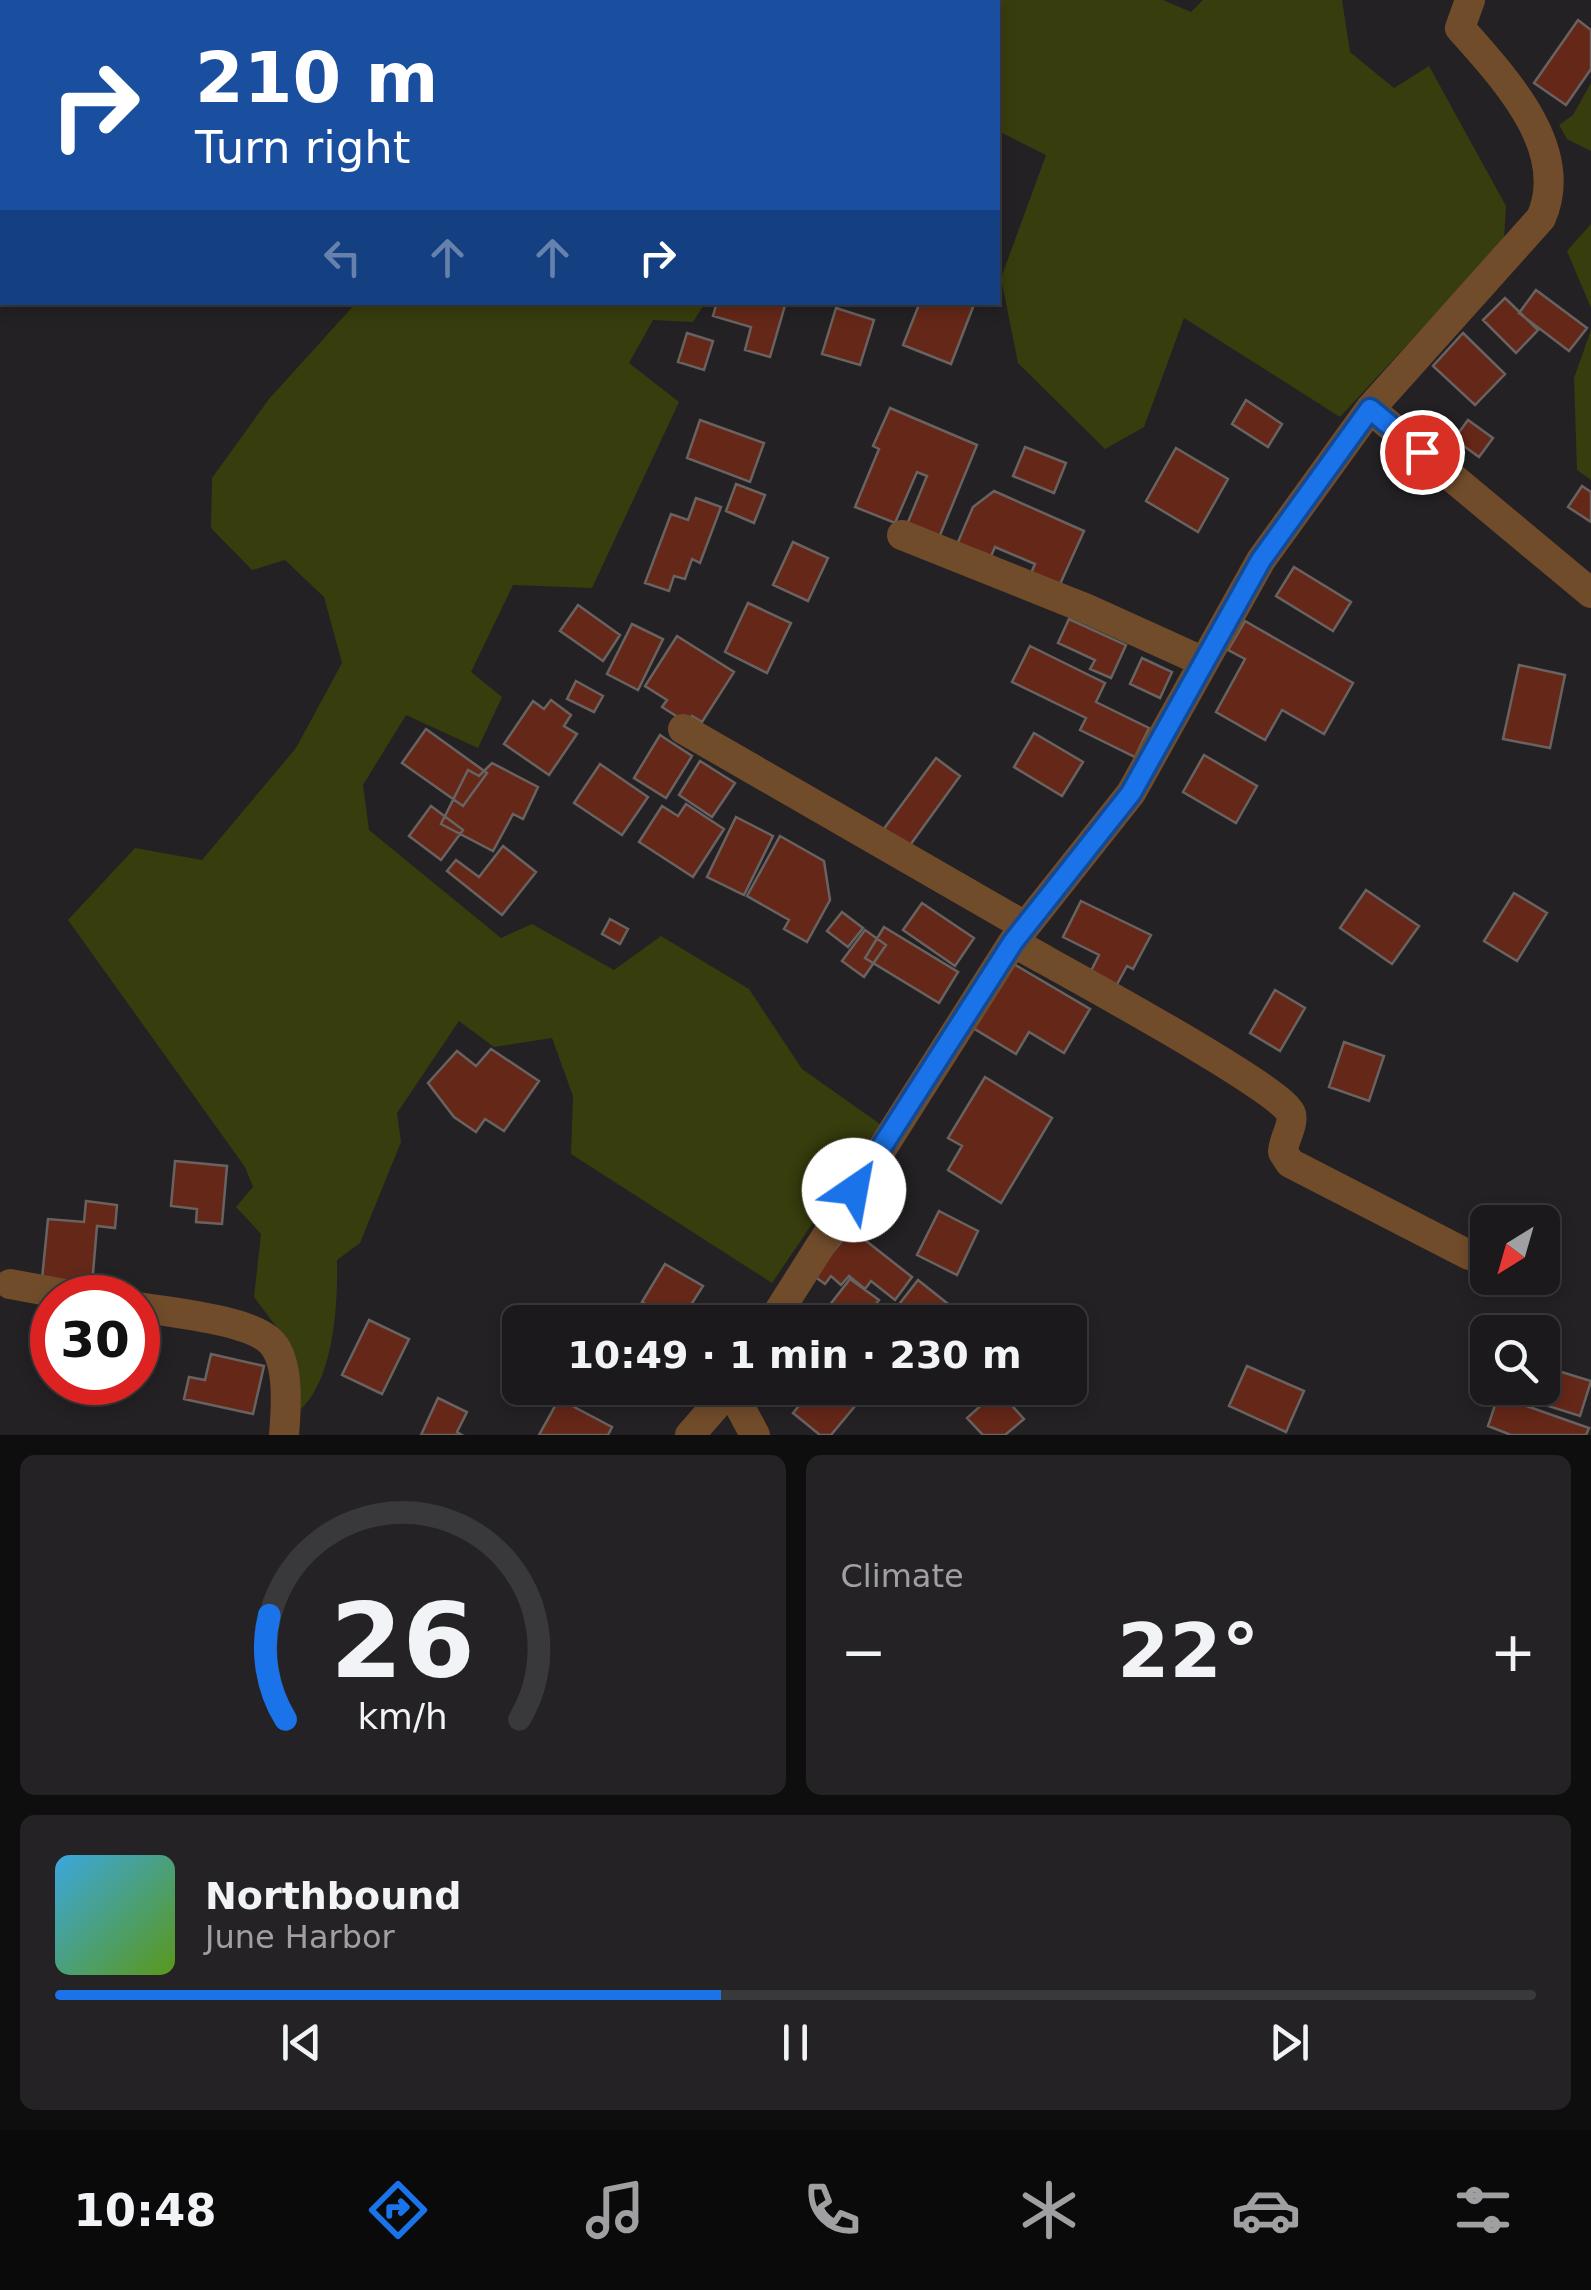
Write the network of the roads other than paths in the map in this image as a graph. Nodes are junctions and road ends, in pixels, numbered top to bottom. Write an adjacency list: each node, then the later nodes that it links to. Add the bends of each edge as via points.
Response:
1 (1470, 0): 2 (street, via 1460,28 1535,128 1548,166 1548,203 1534,229)
2 (1370, 409): 4 (street); 5 (street, via 1261,560)
3 (902, 536): 5 (street)
4 (1591, 593)
5 (1204, 662): 7 (street, via 1131,793)
6 (683, 729): 7 (street)
7 (1019, 934): 8 (street, via 1287,1108 1283,1152 1290,1163); 11 (street)
8 (1469, 1255)
9 (10, 1284): 10 (street)
10 (30, 1288)
11 (783, 1305)
12 (160, 1311): 15 (street, via 271,1342 282,1363)
13 (716, 1405): 16 (street)
14 (741, 1405): 17 (street)
15 (289, 1433)
16 (690, 1435)
17 (755, 1435)

